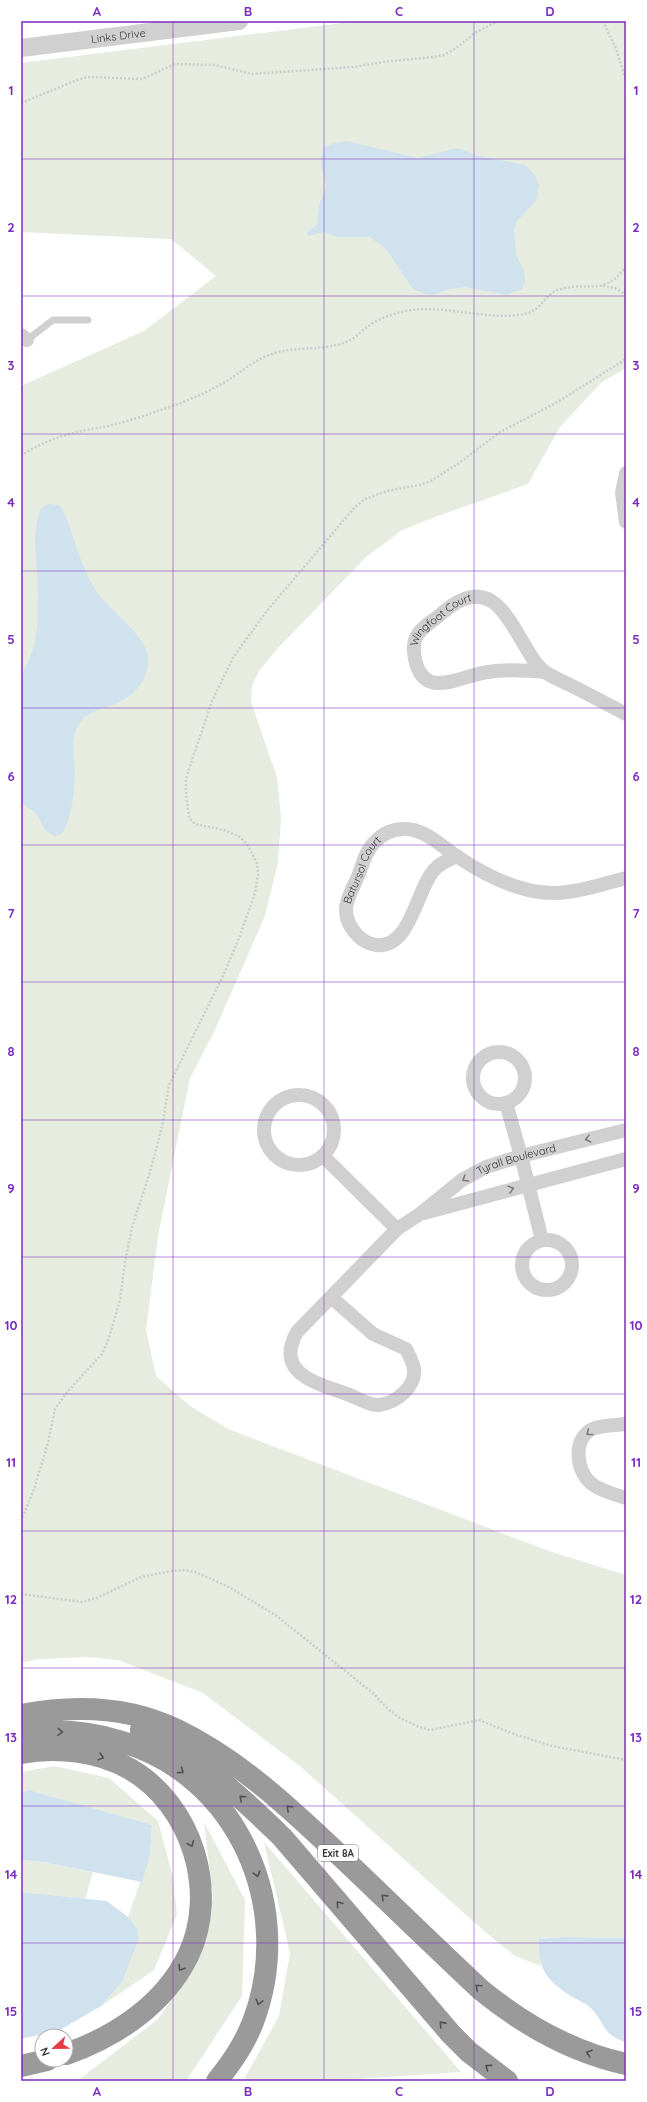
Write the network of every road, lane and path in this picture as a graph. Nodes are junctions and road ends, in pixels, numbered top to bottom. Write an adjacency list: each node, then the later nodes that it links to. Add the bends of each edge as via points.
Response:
1 (239, 21): 4 (street, Links Drive)
2 (498, 21): 6 (path, via 475,33 444,55 434,57 353,67 252,74 215,65 175,64 142,79 82,79)
3 (603, 21): 5 (path)
4 (21, 48)
5 (626, 80)
6 (21, 103)
7 (626, 267): 8 (path, via 612,282)
8 (602, 286): 9 (path, via 614,288); 13 (path, via 556,290 538,308 525,314 427,310 398,313 371,324 348,341 315,348 280,351 256,360 229,380 186,400 150,413 49,440)
9 (626, 295)
10 (88, 320): 11 (lane, via 53,320)
11 (24, 338)
12 (626, 359): 32 (path, via 556,403 500,432 445,473 419,485 374,495 354,508 248,634 222,677 186,778 186,806 189,818 195,824 224,830 240,837 247,844 257,863 255,893 223,976 170,1085 162,1127 130,1238 120,1300 108,1341 102,1354 55,1409 48,1443)
13 (21, 456)
14 (626, 473): 15 (street, via 622,492)
15 (626, 522)
16 (545, 672): 16 (street, Wingfoot Court, via 498,606 486,597 461,600 419,631 413,649 420,673 429,681 439,684 485,672 510,669); 17 (street, Wingfoot Court)
17 (626, 714)
18 (457, 856): 18 (street, Batursol Court, via 419,831 392,830 381,836 368,850 346,908 352,928 366,942 377,945 396,939 404,932 426,881 436,868); 19 (street, Batursol Court, via 512,886 533,892 566,892)
19 (626, 878)
20 (506, 1103): 23 (street)
21 (626, 1130): 23 (street, Tyrall Boulevard, one-way to 23)
22 (323, 1156): 22 (street, via 332,1143 334,1130 332,1116 324,1105 312,1097 299,1095 286,1097 274,1105 267,1116 264,1130 267,1143 275,1155 286,1162 300,1165); 27 (street)
23 (521, 1156): 25 (street); 26 (street, Tyrall Boulevard, one-way to 26, via 486,1167 462,1180)
24 (626, 1159): 25 (street, Tyrall Boulevard)
25 (528, 1185): 26 (street, Tyrall Boulevard, one-way to 25); 28 (street)
26 (420, 1214): 27 (street, Tyrall Boulevard)
27 (397, 1229): 29 (street, Tyrall Boulevard)
28 (542, 1240)
29 (331, 1297): 29 (street, Tyrall Boulevard, via 297,1332 291,1344 290,1356 296,1368 306,1379 377,1405 391,1402 400,1396 413,1380 414,1369 406,1349 373,1334)
30 (626, 1424): 31 (street, one-way to 31, via 594,1428 585,1434 578,1454 579,1466 586,1479 593,1485)
31 (626, 1498)
32 (21, 1521)
33 (21, 1594): 37 (path, via 82,1602 141,1576 171,1571 195,1572 227,1586 274,1614 374,1694 388,1709 412,1725 430,1730 479,1720 552,1746)
34 (21, 1716): 40 (highway, Exit 8A, one-way to 34, via 579,2050 542,2033 511,2014 481,1990 273,1794 208,1748 177,1730 116,1711 84,1708 51,1709); 43 (highway, one-way to 34, via 469,2052 430,2011 282,1837 226,1784 196,1761 167,1742 140,1730 111,1722 82,1715)
35 (21, 1736): 42 (highway, one-way to 42, via 53,1731 83,1733 135,1745 182,1771 204,1789 242,1841 255,1868 262,1895 267,1924 267,1956 257,2009 243,2044 233,2062)
36 (21, 1753): 38 (highway, one-way to 38, via 54,1750 77,1752 104,1758 130,1769 151,1784 169,1803 184,1826 194,1848 200,1877 201,1905 197,1932 188,1956 174,1980 157,2000 123,2026 87,2047)
37 (626, 1760)
38 (74, 2051)
39 (34, 2063): 41 (highway)
40 (626, 2064)
41 (21, 2066)
42 (217, 2081)
43 (507, 2081)

